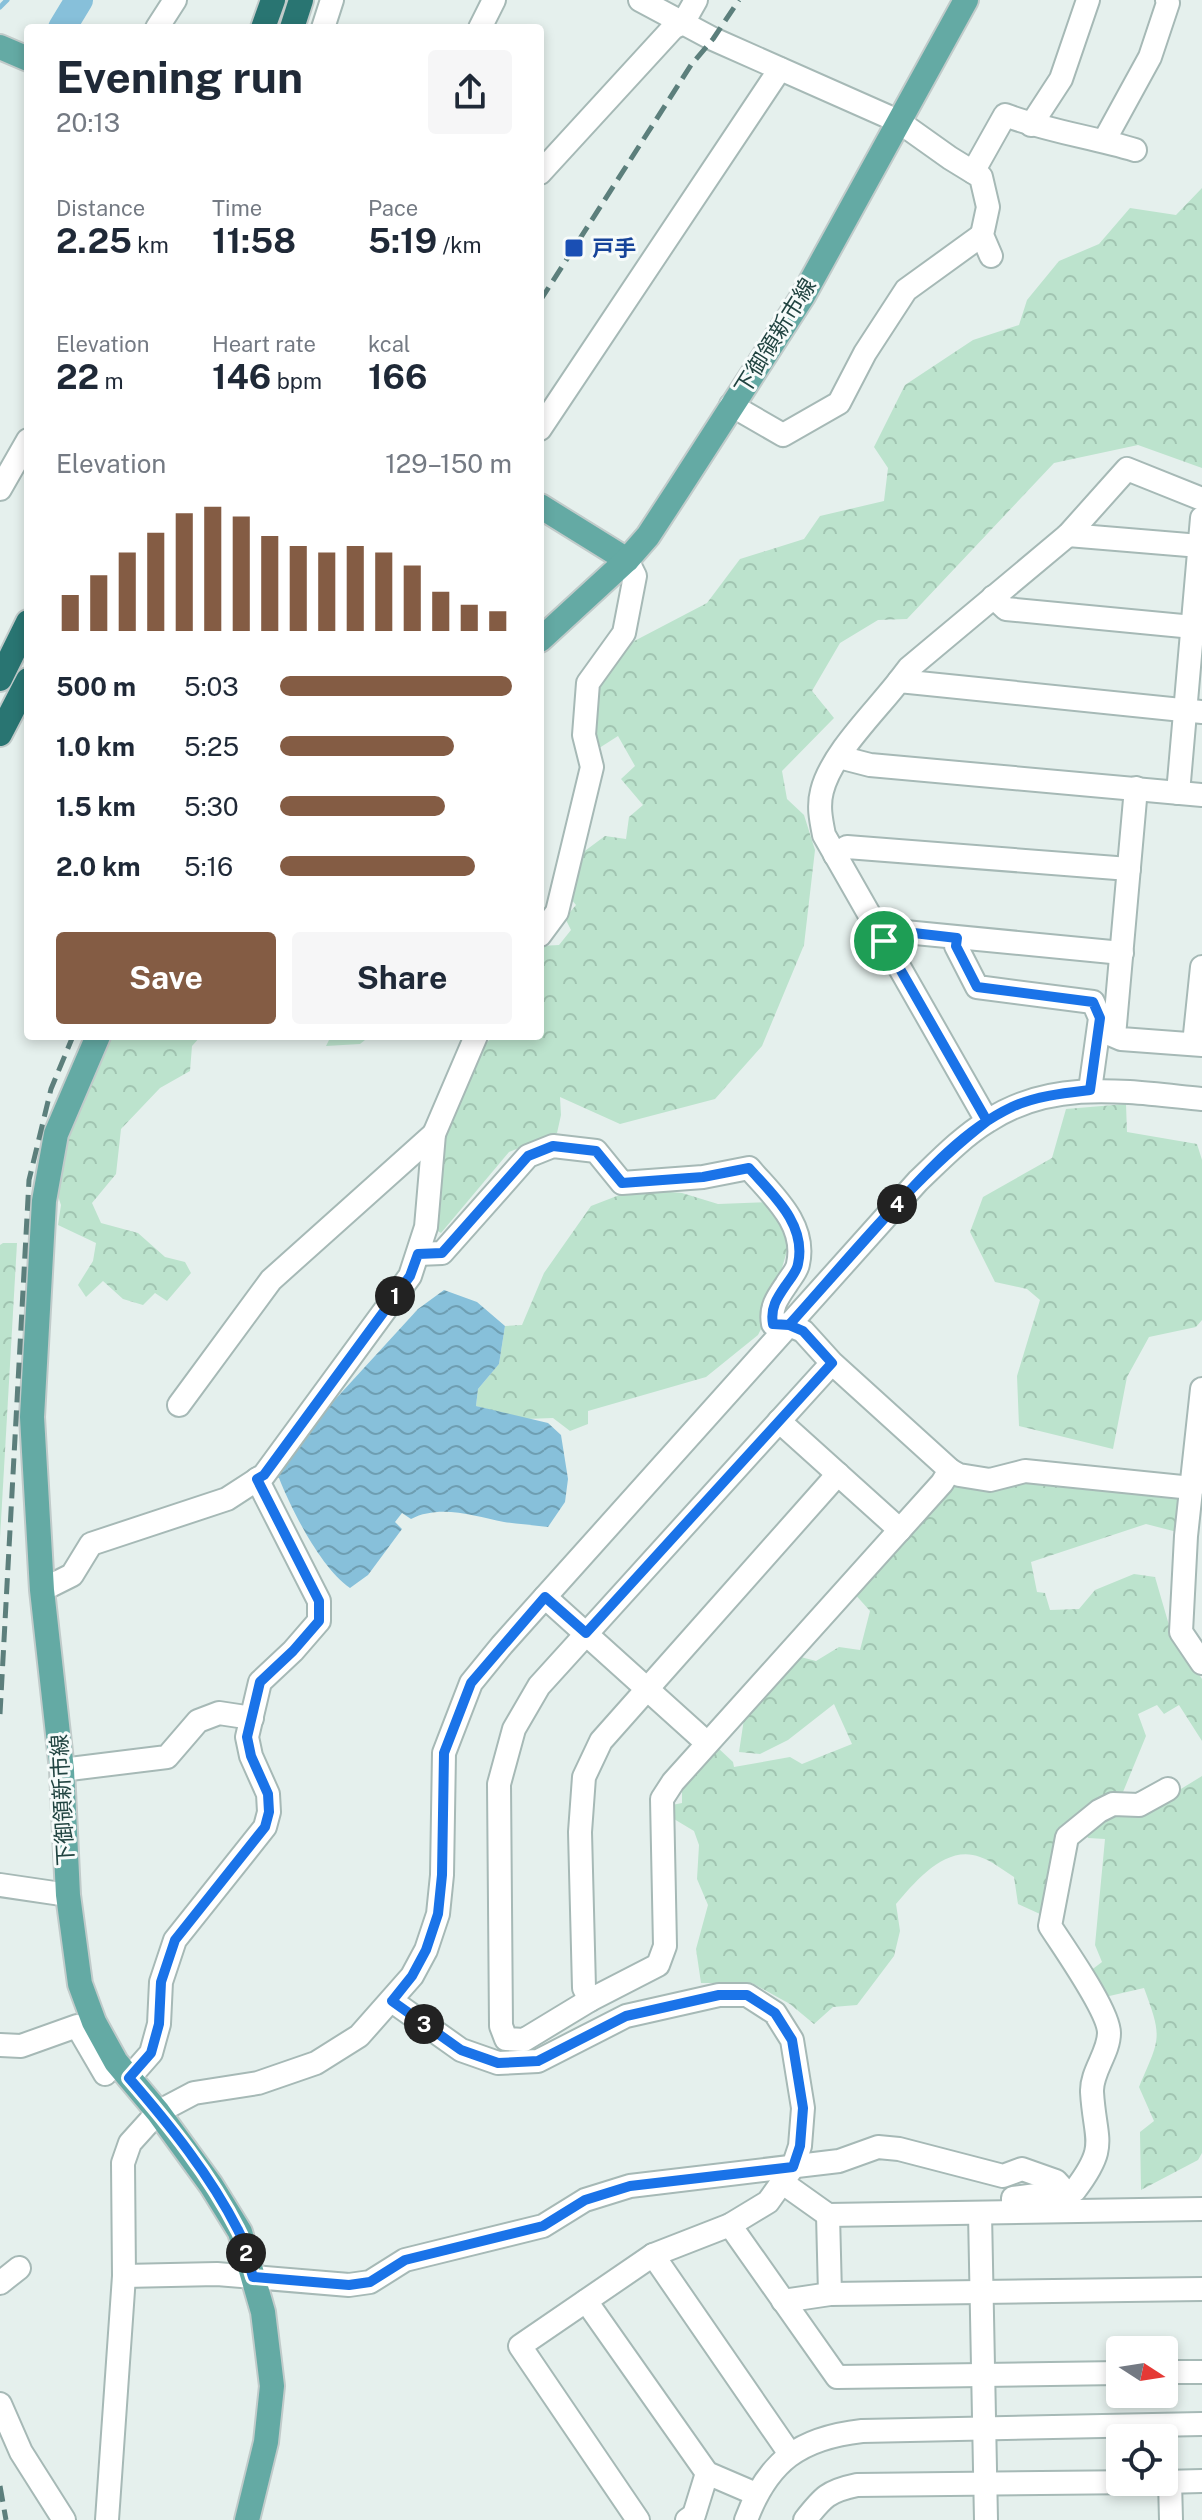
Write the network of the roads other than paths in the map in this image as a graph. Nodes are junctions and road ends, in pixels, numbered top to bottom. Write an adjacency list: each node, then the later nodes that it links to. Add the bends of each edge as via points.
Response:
1 (175, 0): 12 (street)
2 (273, 0): 13 (highway)
3 (301, 0): 14 (highway)
4 (332, 0): 15 (street)
5 (494, 0): 16 (street)
6 (640, 0): 11 (street)
7 (696, 0): 11 (street)
8 (966, 0): 20 (main road, 下御領新市線)
9 (1088, 0): 21 (street, via 1061,79)
10 (1167, 0): 22 (street, via 1150,57)
11 (683, 23): 19 (street); 23 (street)
12 (160, 24)
13 (264, 24)
14 (293, 24)
15 (324, 24)
16 (482, 24)
17 (0, 47): 18 (main road)
18 (24, 57)
19 (780, 69): 20 (street); 27 (street)
20 (898, 121): 25 (street); 26 (main road, 下御領新市線, via 803,296)
21 (1031, 125): 22 (street); 25 (street, via 1005,115)
22 (1104, 141): 24 (street)
23 (549, 148)
24 (1135, 150)
25 (973, 172): 26 (street, via 981,177 988,207 986,245 906,290 839,403 783,435)
26 (731, 405): 35 (main road, 下御領新市線, via 648,536)
27 (544, 423)
28 (24, 447): 29 (street)
29 (0, 489)
30 (1202, 499): 33 (street, via 1127,469)
31 (544, 508): 35 (main road)
32 (1202, 518): 34 (street)
33 (1068, 535): 34 (street); 36 (street)
34 (1200, 546): 37 (street)
35 (627, 560): 39 (main road, 下御領新市線); 51 (street, via 635,576 624,633 588,683 584,735 592,767 557,912)
36 (993, 597): 37 (street, via 1006,609); 41 (street)
37 (1193, 627): 43 (street)
38 (24, 630): 40 (highway)
39 (544, 636)
40 (0, 679)
41 (899, 681): 43 (street); 45 (street)
42 (24, 688): 44 (highway)
43 (1195, 711): 47 (street)
44 (0, 734)
45 (839, 757): 46 (street, via 870,765); 49 (street, via 822,789 819,813)
46 (1136, 788): 47 (street); 50 (street)
47 (1178, 793): 48 (street)
48 (1202, 795)
49 (835, 855): 50 (street, via 847,847); 53 (street)
50 (1129, 869): 54 (street)
51 (544, 930)
52 (957, 938): 53 (street, via 905,932); 54 (street); 59 (street, via 977,987 1093,1002 1100,1018)
53 (884, 941): 61 (street)
54 (1122, 953): 58 (street, via 1114,1036)
55 (1202, 967): 58 (street)
56 (96, 1040): 75 (main road, 下御領新市線, via 56,1134 44,1201 32,1417)
57 (474, 1040): 62 (street)
58 (1198, 1045)
59 (1090, 1090): 60 (street); 61 (street, via 1015,1105)
60 (1202, 1099)
61 (987, 1121): 64 (street, via 918,1181)
62 (434, 1134): 63 (street, via 426,1227); 67 (street, via 271,1280)
63 (418, 1254): 64 (street, via 442,1253 528,1156 553,1146 596,1151 622,1183 749,1168 791,1217 799,1245 798,1265 771,1314 773,1324); 71 (street, via 410,1276)
64 (789, 1325): 65 (street, via 803,1331); 76 (street)
65 (832, 1363): 68 (street); 69 (street)
66 (1202, 1389): 72 (street)
67 (179, 1405)
68 (779, 1421): 70 (street); 77 (street)
69 (950, 1470): 72 (street, via 990,1480 1025,1471); 73 (street)
70 (838, 1474): 73 (street); 79 (street)
71 (257, 1479): 75 (street, via 227,1499 91,1544 72,1575); 80 (street, via 319,1601 319,1621 260,1682)
72 (1192, 1488): 74 (street)
73 (900, 1530): 81 (street)
74 (1194, 1537): 78 (street, via 1181,1632)
75 (42, 1590): 82 (main road, 下御領新市線)
76 (545, 1597): 77 (street); 87 (street, via 471,1683 444,1753 438,1914 426,1950)
77 (586, 1633): 79 (street); 86 (street, via 532,1697 514,1729 499,1784 501,2026 506,2039 524,2040)
78 (1202, 1663)
79 (647, 1689): 81 (street); 86 (street, via 601,1741 584,1777 584,1988)
80 (252, 1718): 82 (street, via 219,1713 198,1721 167,1757); 89 (street, via 247,1737 268,1794 265,1827 175,1940 161,1982 151,2053)
81 (707, 1743): 86 (street, via 662,1799 665,1946 658,1965)
82 (62, 1770): 85 (main road, 下御領新市線)
83 (1168, 1789): 92 (street, via 1139,1805 1113,1804 1067,1837 1050,1926 1102,2010 1109,2033 1092,2089 1100,2140 1097,2153 1075,2190)
84 (0, 1885): 85 (street)
85 (68, 1895): 89 (main road, 下御領新市線, via 80,1984 94,2022)
86 (590, 2000)
87 (392, 2001): 90 (street, via 359,2036 316,2063 258,2083 194,2093); 91 (street, via 461,2050 498,2063 538,2061 626,2016 719,1995 747,1995 775,2013 792,2040 803,2108 800,2146)
88 (0, 2045): 89 (street, via 21,2046 77,2026 105,2074)
89 (122, 2070): 90 (main road, 下御領新市線)
90 (158, 2112): 100 (street, via 130,2143 123,2163); 101 (main road, 下御領新市線, via 240,2232)
91 (788, 2175): 92 (street, via 878,2147 1003,2176 1022,2169 1056,2181); 96 (street); 97 (street, via 768,2202); 101 (street, via 630,2186 585,2200 543,2226 405,2260 370,2282)
92 (1065, 2191): 94 (street, via 1013,2198)
93 (1202, 2209): 94 (street)
94 (1013, 2212): 95 (street)
95 (980, 2213): 96 (street); 104 (street)
96 (828, 2215): 105 (street)
97 (730, 2225): 98 (street); 107 (street)
98 (653, 2255): 106 (street); 115 (street)
99 (19, 2268): 102 (street)
100 (124, 2276): 101 (street); 124 (street)
101 (253, 2277): 125 (main road, 下御領新市線, via 272,2386 266,2442)
102 (0, 2283)
103 (1202, 2289): 104 (street)
104 (980, 2292): 105 (street); 111 (street)
105 (830, 2294): 107 (street)
106 (586, 2301): 116 (street); 126 (street, via 520,2346)
107 (783, 2301): 111 (street, via 837,2377)
108 (1178, 2372): 109 (street)
109 (1202, 2372)
110 (1106, 2373): 111 (street)
111 (982, 2375): 114 (street)
112 (0, 2404): 123 (street, via 21,2452)
113 (1202, 2424): 114 (street)
114 (984, 2428): 115 (street, via 833,2434); 120 (street)
115 (790, 2454): 121 (street)
116 (707, 2473): 121 (street); 127 (street, via 694,2515)
117 (1202, 2481): 118 (street)
118 (1178, 2482)
119 (1106, 2483): 120 (street)
120 (985, 2485): 129 (street, via 835,2489); 130 (street)
121 (756, 2494): 128 (street)
122 (1168, 2496): 131 (street)
123 (64, 2520)
124 (107, 2520)
125 (247, 2520)
126 (638, 2520)
127 (687, 2520)
128 (746, 2520)
129 (805, 2520)
130 (986, 2520)
131 (1171, 2520)

